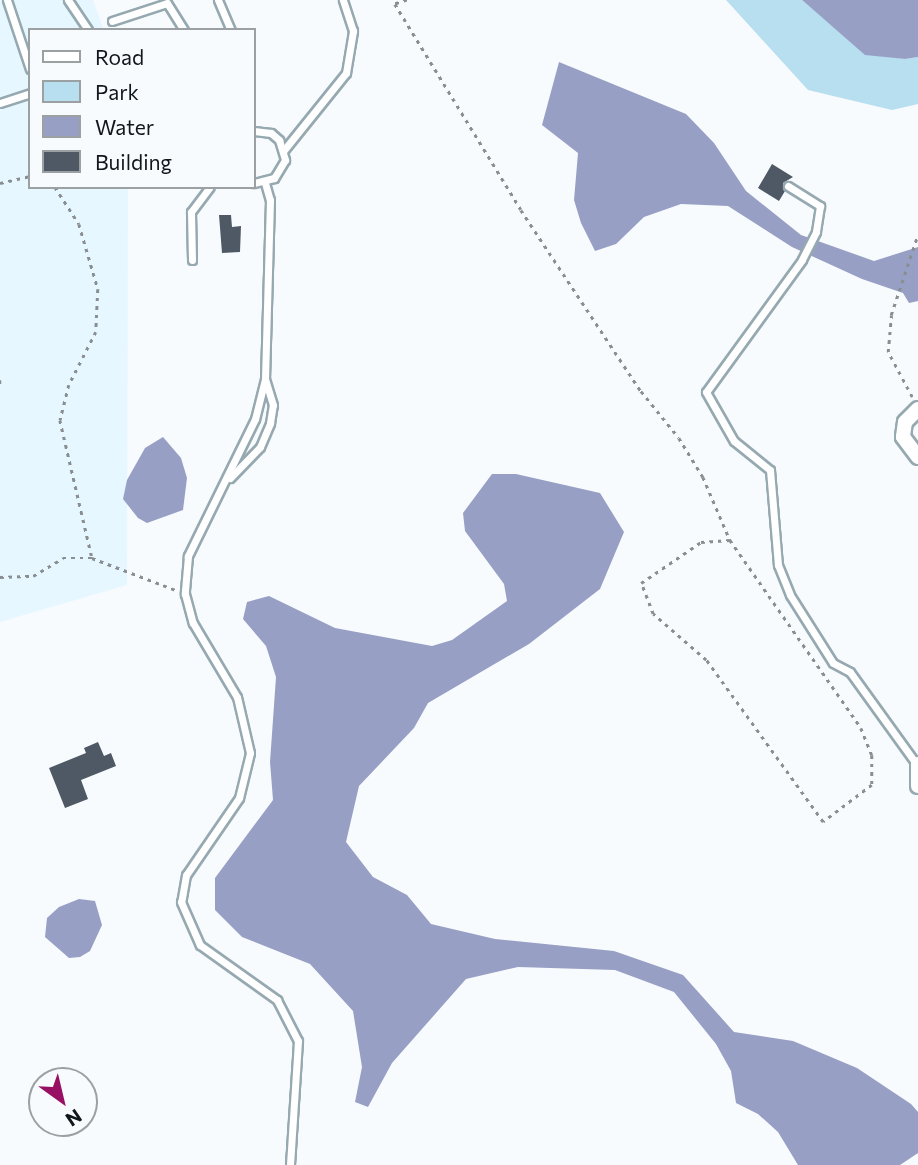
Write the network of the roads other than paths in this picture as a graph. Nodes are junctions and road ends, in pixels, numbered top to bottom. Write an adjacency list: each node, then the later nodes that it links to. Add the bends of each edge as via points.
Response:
1 (8, 0): 9 (lane)
2 (68, 0): 6 (lane)
3 (218, 0): 8 (lane)
4 (343, 0): 13 (lane, via 353,31 346,73)
5 (113, 21): 7 (lane, via 167,2)
6 (87, 28)
7 (183, 28)
8 (230, 28)
9 (28, 63)
10 (28, 94): 11 (lane)
11 (0, 103)
12 (256, 131): 13 (lane, via 271,133)
13 (284, 150): 15 (lane, via 281,170)
14 (256, 183): 15 (lane)
15 (265, 183): 19 (lane, via 270,200)
16 (788, 186): 23 (lane, via 820,206 816,232 802,260 706,392 734,441 770,470 778,565 790,595 833,663 850,673)
17 (208, 189): 18 (lane, via 191,212)
18 (192, 260)
19 (265, 379): 22 (lane, via 255,419); 22 (lane, via 273,405 270,423 260,447)
20 (915, 404): 21 (street, via 902,437)
21 (918, 457)
22 (225, 484): 25 (lane, via 188,556 185,594 193,623 237,698 250,753 239,798 186,875 181,902 200,945 277,1000 298,1041)
23 (917, 765): 24 (street)
24 (918, 786)
25 (290, 1165)

